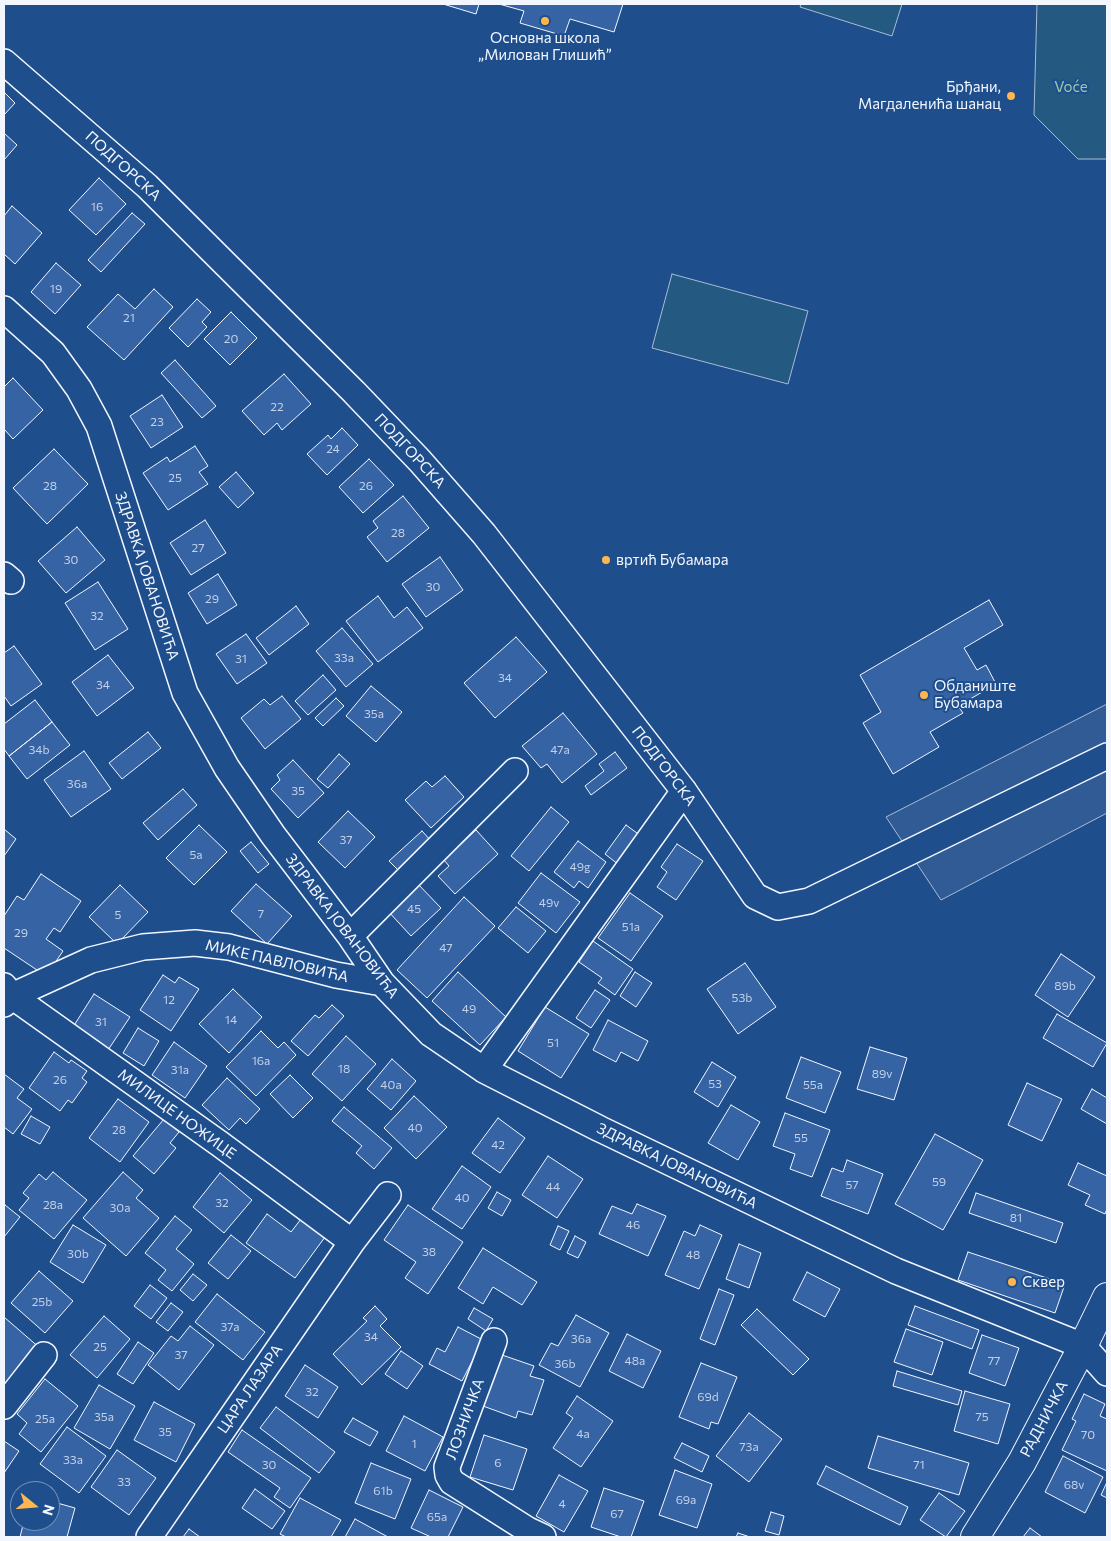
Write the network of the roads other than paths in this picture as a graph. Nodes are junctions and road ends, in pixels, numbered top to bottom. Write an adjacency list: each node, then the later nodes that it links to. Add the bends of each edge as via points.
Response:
1 (4, 62): 5 (street, ПОДГОРСКА, via 147,186 420,461 484,534)
2 (4, 309): 6 (street, ЗДРАВКА ЈОВАНОВИЋА, via 53,353 79,389 98,426 185,693 227,768)
3 (1107, 756): 5 (street, ПОДГОРСКА, via 809,901 778,907 755,896)
4 (515, 771): 6 (street)
5 (684, 791): 9 (street)
6 (350, 936): 7 (street, ЗДРАВКА ЈОВАНОВИЋА)
7 (382, 983): 8 (street, МИКЕ ПАВЛОВИЋА, via 336,975 229,947 195,943 143,947 91,960); 9 (street, ЗДРАВКА ЈОВАНОВИЋА, via 431,1034)
8 (6, 996): 11 (street, МИЛИЦЕ НОЖИЦЕ, via 220,1144)
9 (484, 1070): 14 (street, ЗДРАВКА ЈОВАНОВИЋА, via 896,1271)
10 (388, 1195): 11 (street, ЦАРА ЛАЗАРА)
11 (352, 1242): 18 (street, ЦАРА ЛАЗАРА)
12 (1107, 1297): 14 (street, РАДНИЧКА)
13 (494, 1341): 19 (street, ЛОЗНИЧКА, via 447,1467 448,1476 452,1482)
14 (1083, 1346): 16 (street); 20 (street, РАДНИЧКА, via 1022,1462)
15 (44, 1356): 17 (street)
16 (1107, 1373)
17 (4, 1406)
18 (149, 1537)
19 (543, 1537)
20 (975, 1537)

